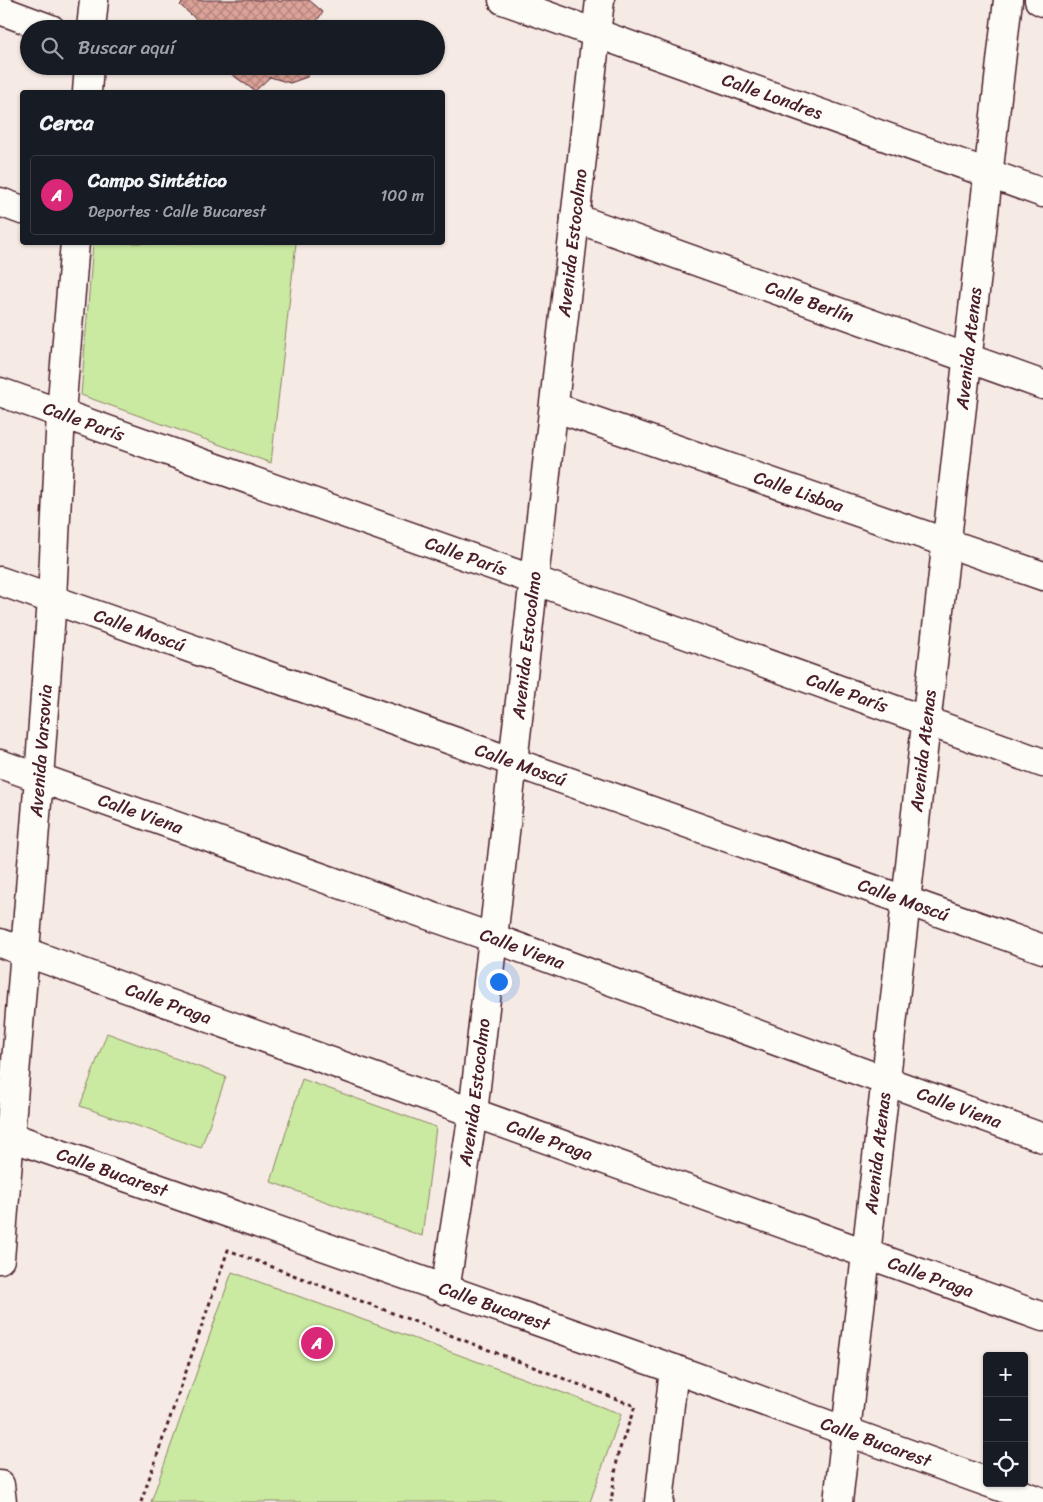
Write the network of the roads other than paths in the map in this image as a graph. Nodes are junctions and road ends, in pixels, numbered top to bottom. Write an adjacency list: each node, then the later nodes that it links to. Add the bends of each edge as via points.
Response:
1 (94, 0): 9 (street)
2 (504, 0): 10 (street, Calle Londres)
3 (600, 0): 10 (street, Avenida Estocolmo)
4 (1008, 0): 13 (street, Avenida Atenas)
5 (1039, 0): 6 (street)
6 (1043, 2)
7 (0, 10): 8 (street)
8 (27, 20)
9 (93, 20)
10 (597, 33): 13 (street, Calle Londres); 17 (street, Avenida Estocolmo)
11 (88, 75): 12 (street)
12 (87, 90)
13 (989, 173): 14 (street, Calle Londres); 19 (street, Avenida Atenas)
14 (1043, 192)
15 (0, 202): 16 (street)
16 (20, 209)
17 (575, 218): 19 (street, Calle Berlín); 22 (street, Avenida Estocolmo)
18 (75, 245): 23 (street, Avenida Varsovia)
19 (968, 358): 20 (street, Calle Berlín); 24 (street, Avenida Atenas)
20 (1043, 385)
21 (0, 392): 23 (street, Calle París)
22 (554, 407): 24 (street, Calle Lisboa); 26 (street, Avenida Estocolmo)
23 (61, 413): 26 (street, Calle París); 28 (street, Avenida Varsovia)
24 (946, 542): 25 (street, Calle Lisboa); 29 (street, Avenida Atenas)
25 (1043, 576)
26 (534, 580): 29 (street, Calle París); 30 (street, Avenida Estocolmo)
27 (0, 581): 28 (street, Calle Moscú)
28 (52, 599): 30 (street, Calle Moscú); 33 (street, Avenida Varsovia)
29 (926, 722): 31 (street, Calle París); 34 (street, Avenida Atenas)
30 (513, 761): 34 (street, Calle Moscú); 35 (street, Avenida Estocolmo)
31 (1043, 763)
32 (0, 764): 33 (street, Calle Viena)
33 (39, 778): 35 (street, Calle Viena); 36 (street, Avenida Varsovia)
34 (906, 900): 37 (street, Calle Moscú); 38 (street, Avenida Atenas)
35 (493, 938): 38 (street, Calle Viena); 39 (street, Avenida Estocolmo)
36 (12, 948): 39 (street, Calle Praga); 40 (street, Avenida Varsovia)
37 (1043, 949)
38 (886, 1080): 41 (street, Calle Viena); 42 (street, Avenida Atenas)
39 (473, 1113): 42 (street, Calle Praga); 44 (street, Avenida Estocolmo)
40 (4, 1135): 43 (street, Avenida Varsovia); 44 (street, Calle Bucarest)
41 (1043, 1138)
42 (865, 1254): 45 (street, Calle Praga); 47 (street, Avenida Atenas)
43 (0, 1259)
44 (446, 1290): 46 (street, Calle Bucarest)
45 (1043, 1317)
46 (674, 1369): 47 (street, Calle Bucarest); 50 (street)
47 (846, 1432): 48 (street, Calle Bucarest); 51 (street, Avenida Atenas)
48 (983, 1481)
49 (999, 1487): 52 (street, Calle Bucarest)
50 (659, 1502)
51 (838, 1502)
52 (1042, 1502)

